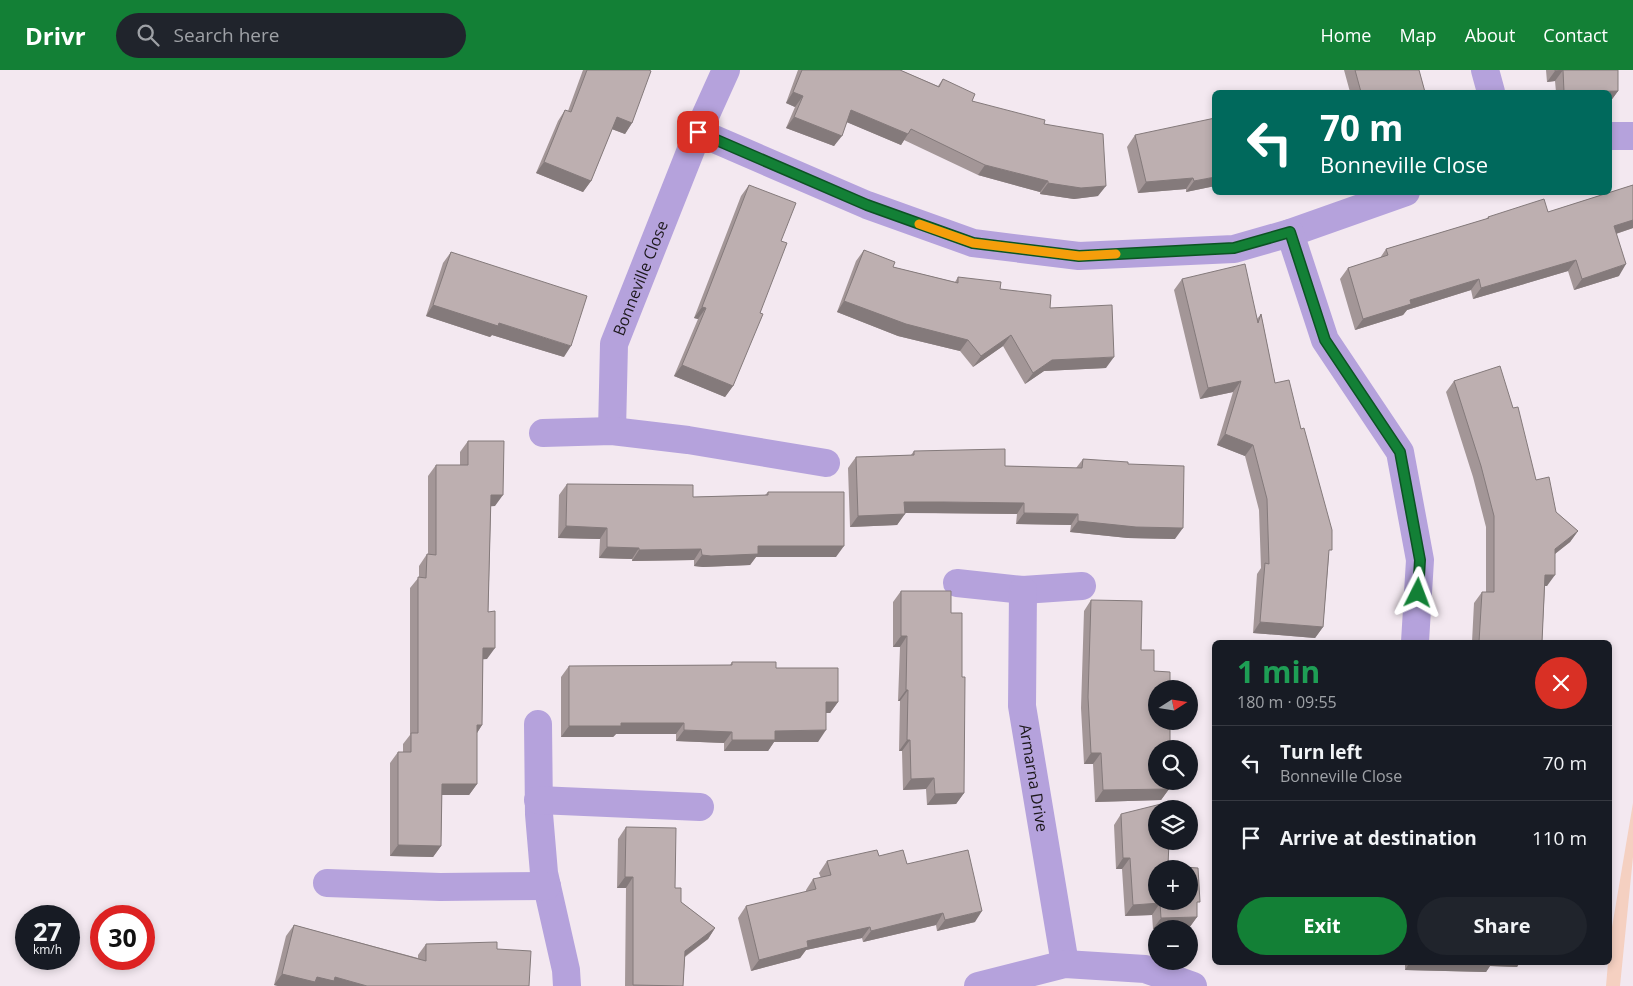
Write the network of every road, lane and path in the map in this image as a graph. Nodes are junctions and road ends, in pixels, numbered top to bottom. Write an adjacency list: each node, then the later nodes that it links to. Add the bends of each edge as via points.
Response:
1 (726, 70): 4 (street, Bonneville Close)
2 (1485, 70): 3 (street)
3 (1490, 90)
4 (698, 132): 8 (street, via 867,205 973,243 1079,256 1234,248); 9 (street, Bonneville Close, via 614,344)
5 (1612, 136): 6 (street)
6 (1633, 136)
7 (1397, 195): 8 (street)
8 (1290, 232): 15 (street, via 1325,340 1400,452 1420,560)
9 (612, 431): 10 (street); 11 (street)
10 (543, 433)
11 (826, 463)
12 (957, 583): 14 (street)
13 (1082, 586): 14 (street)
14 (1023, 590): 21 (street, Armarna Drive, via 1022,706)
15 (1415, 640)
16 (538, 724): 17 (street)
17 (538, 800): 18 (street); 20 (street)
18 (700, 807)
19 (327, 883): 20 (street)
20 (547, 886): 22 (street)
21 (1065, 964): 23 (street); 24 (street, via 1145,969)
22 (567, 986)
23 (978, 986)
24 (1193, 986)

